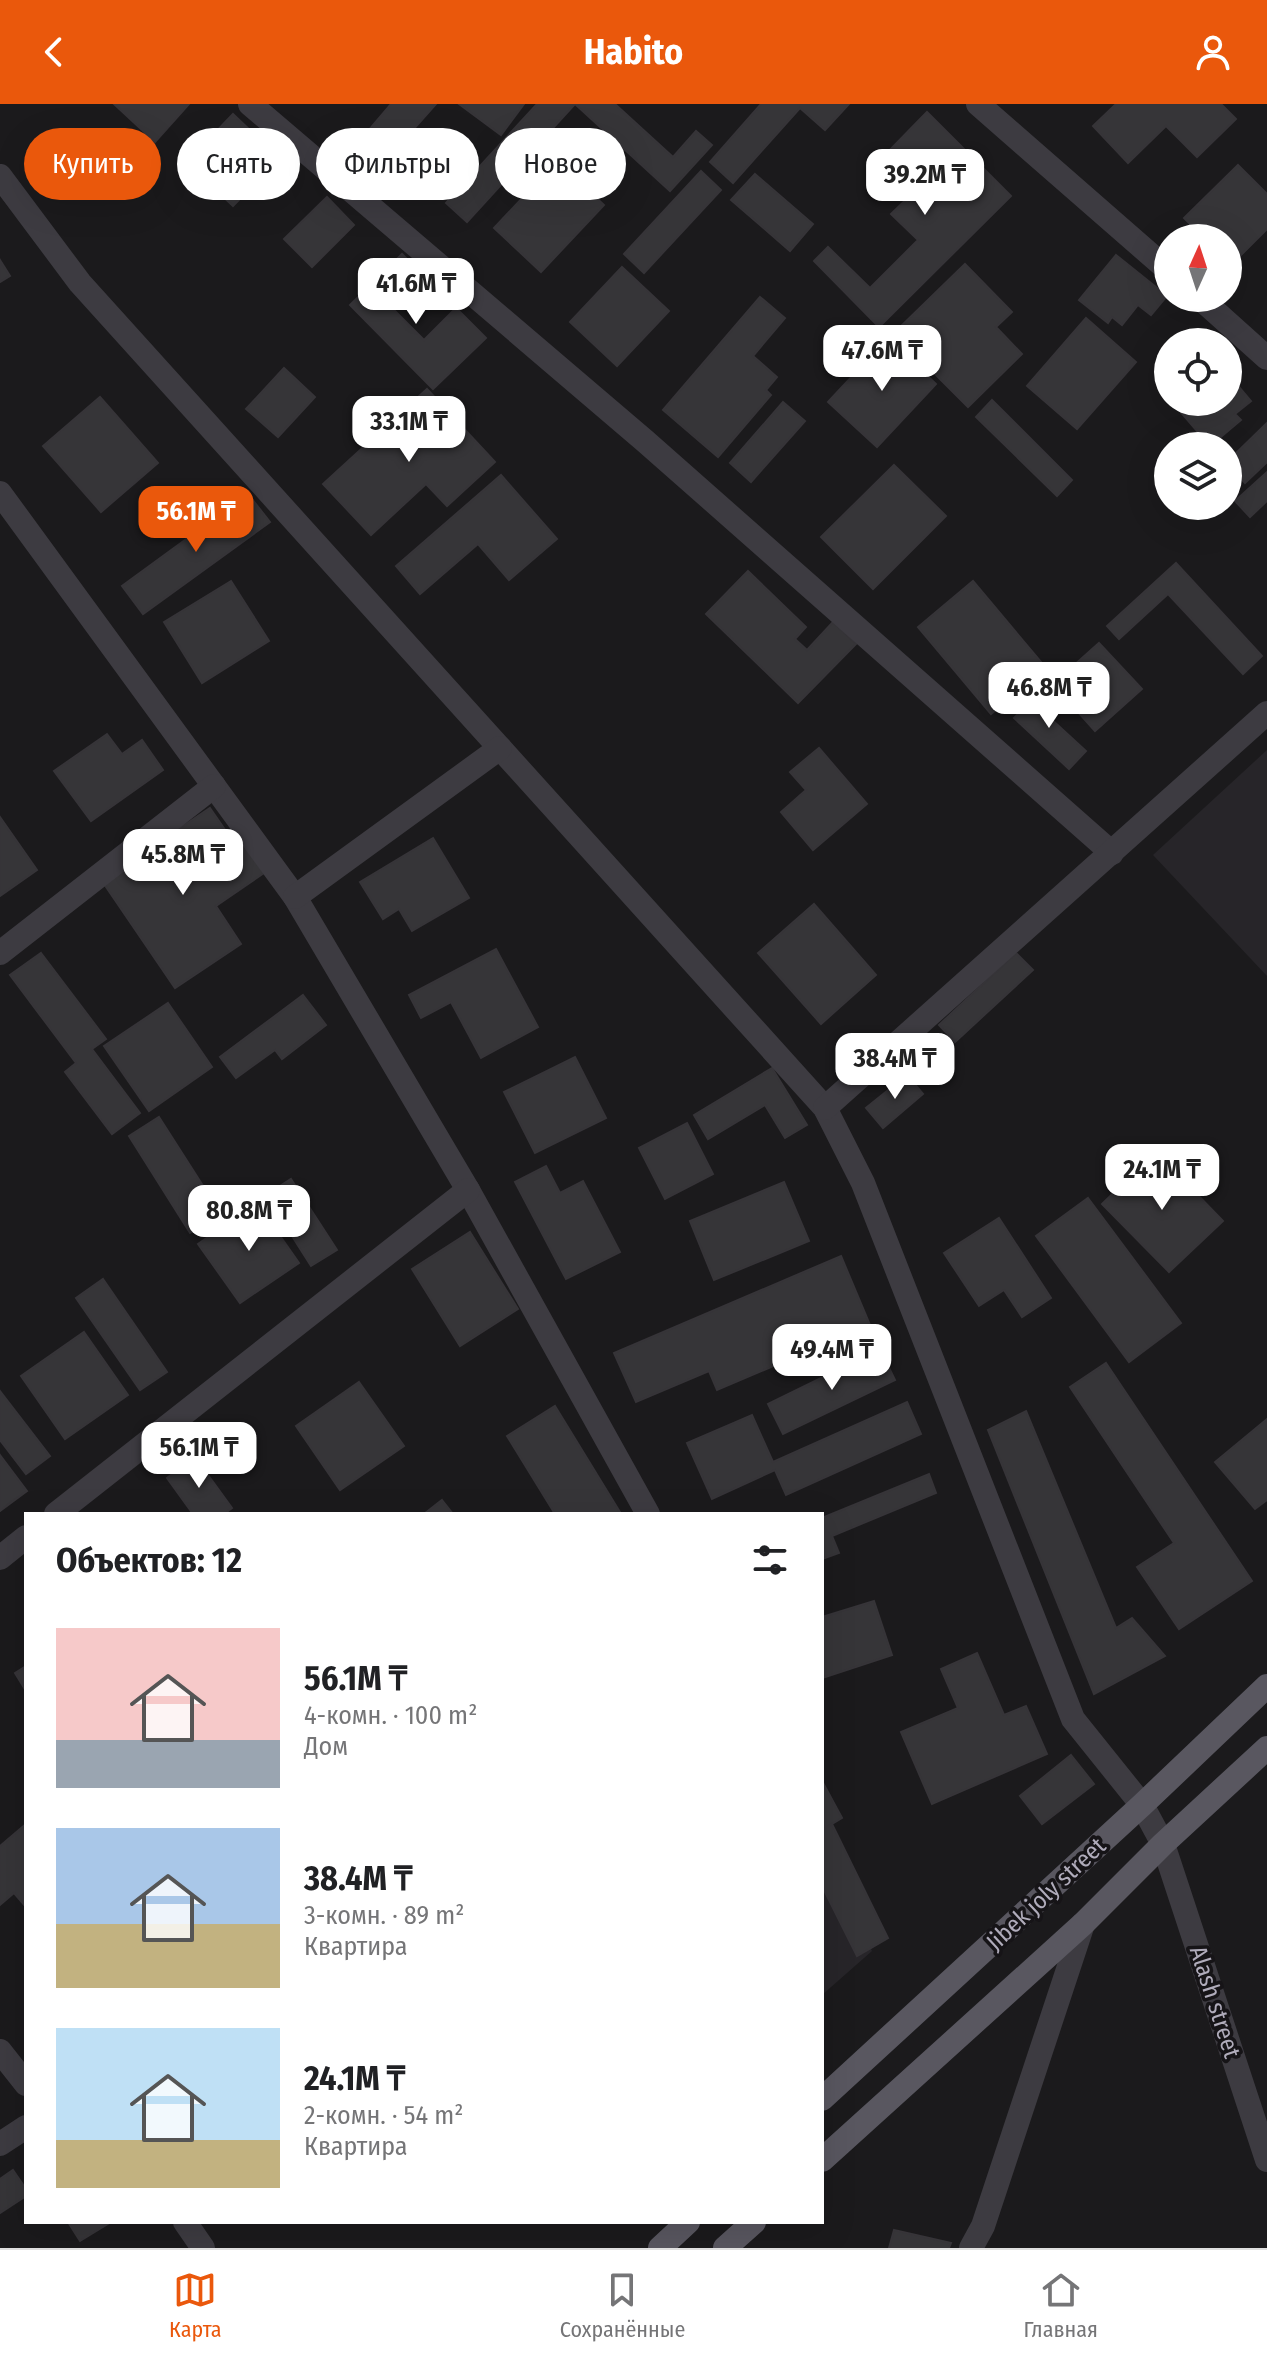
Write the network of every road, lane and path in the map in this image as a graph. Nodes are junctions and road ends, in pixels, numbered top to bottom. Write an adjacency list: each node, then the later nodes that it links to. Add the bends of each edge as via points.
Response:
1 (250, 104): 11 (street, via 645,441)
2 (978, 104): 4 (street)
3 (0, 176): 9 (street, Alash street, via 80,283)
4 (1154, 258)
5 (1216, 312): 6 (street)
6 (1267, 358)
7 (0, 493): 10 (street)
8 (1267, 713): 11 (street)
9 (500, 748): 12 (street); 14 (street, Alash street)
10 (214, 786): 12 (street); 13 (street)
11 (1112, 853): 14 (street)
12 (295, 897): 15 (street)
13 (0, 953)
14 (825, 1108): 22 (street, Alash street, via 863,1183 1073,1719)
15 (468, 1190): 16 (street); 17 (street)
16 (59, 1512)
17 (647, 1512)
18 (24, 1539): 19 (street)
19 (0, 1558)
20 (1267, 1686): 22 (main road, Jibek joly street)
21 (1267, 1748): 23 (main road, Jibek joly street)
22 (1142, 1805): 23 (street, Alash street); 27 (main road, Jibek joly street)
23 (1163, 1844): 24 (main road, Jibek joly street); 31 (street, Alash street)
24 (1083, 1924): 30 (main road, Jibek joly street); 38 (street, via 983,2226)
25 (0, 2051): 26 (street)
26 (24, 2081)
27 (824, 2097)
28 (24, 2128): 29 (street)
29 (0, 2144)
30 (824, 2158)
31 (1267, 2160)
32 (186, 2224): 35 (street)
33 (686, 2224): 36 (main road)
34 (752, 2224): 37 (main road)
35 (203, 2248)
36 (660, 2248)
37 (725, 2248)
38 (971, 2248)

